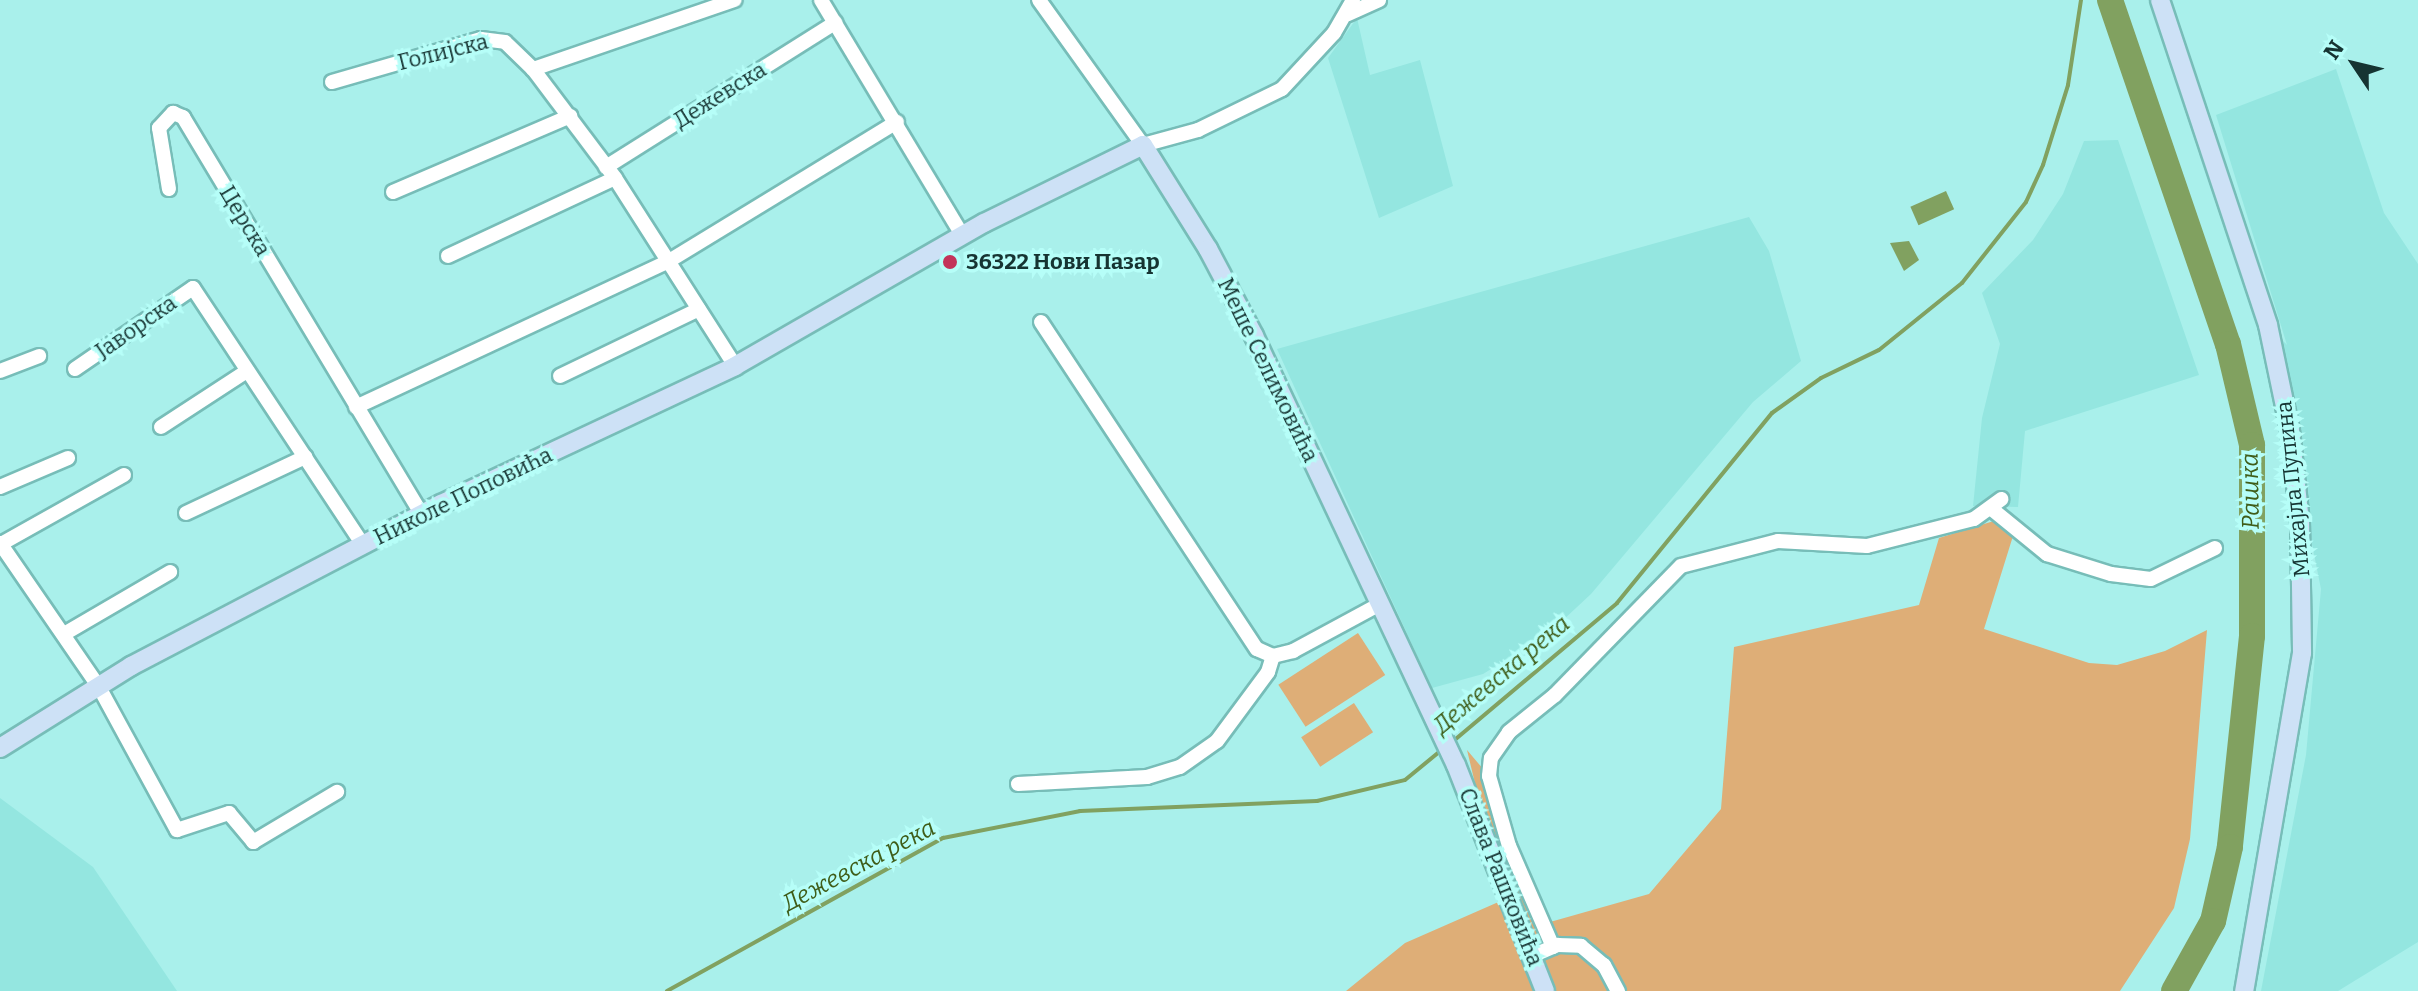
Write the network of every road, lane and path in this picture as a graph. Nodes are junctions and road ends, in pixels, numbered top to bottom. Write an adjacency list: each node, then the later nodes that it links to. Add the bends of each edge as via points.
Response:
1 (734, 0): 8 (street)
2 (821, 0): 7 (street)
3 (1039, 0): 12 (street, Меше Селимовића)
4 (1379, 0): 6 (street)
5 (2160, 0): 51 (main road, Михајла Пупина, via 2268,325 2290,430 2300,522 2302,653)
6 (1351, 7): 12 (street, via 1282,89 1198,130)
7 (835, 23): 11 (street); 13 (street, Дежевска)
8 (533, 69): 9 (street, Голијска, via 494,37); 10 (street, Голијска)
9 (332, 82)
10 (570, 116): 13 (street, Голијска); 15 (street)
11 (897, 122): 16 (street); 18 (street)
12 (1143, 145): 16 (main road, Николе Поповића); 39 (main road, Меше Селимовића, via 1254,336)
13 (610, 172): 17 (street); 18 (street, Голијска)
14 (169, 189): 27 (street, Церска, via 159,128 173,113 183,117)
15 (393, 192)
16 (962, 235): 22 (main road, Николе Поповића)
17 (448, 256)
18 (669, 261): 19 (street, Голијска); 27 (street)
19 (699, 309): 22 (street, Голијска); 26 (street)
20 (1041, 322): 41 (street, via 1257,649)
21 (39, 356): 24 (street)
22 (735, 366): 34 (main road, Николе Поповића)
23 (75, 369): 25 (street, Јаворска, via 193,288)
24 (0, 371)
25 (247, 371): 28 (street); 29 (street, Јаворска)
26 (560, 376)
27 (356, 407): 34 (street, Церска)
28 (161, 427)
29 (305, 457): 33 (street); 36 (street, Јаворска)
30 (68, 458): 32 (street)
31 (124, 475): 35 (street)
32 (0, 487)
33 (186, 513)
34 (422, 514): 36 (main road, Николе Поповића)
35 (0, 543): 40 (street)
36 (363, 545): 42 (main road, Николе Поповића)
37 (2215, 548): 47 (street, Слава Рашковића, via 2151,579 2111,574 2047,554 1998,504 1867,546 1778,541 1681,566 1555,695 1509,732 1491,758 1489,776 1509,846)
38 (170, 572): 40 (street)
39 (1380, 604): 41 (street); 43 (main road, Меше Селимовића)
40 (64, 634): 42 (street)
41 (1273, 656): 45 (street, via 1268,672 1217,741 1180,767 1147,777)
42 (99, 687): 44 (main road, Николе Поповића); 46 (street, via 177,830 229,813 253,842)
43 (1428, 705): 48 (main road, Слава Рашковића)
44 (0, 748)
45 (1018, 784)
46 (337, 792)
47 (1553, 947): 48 (street); 50 (street, Слава Рашковића, via 1574,944 1587,950 1604,965)
48 (1534, 955): 49 (main road, Слава Рашковића)
49 (1545, 991)
50 (1618, 991)
51 (2244, 991)

